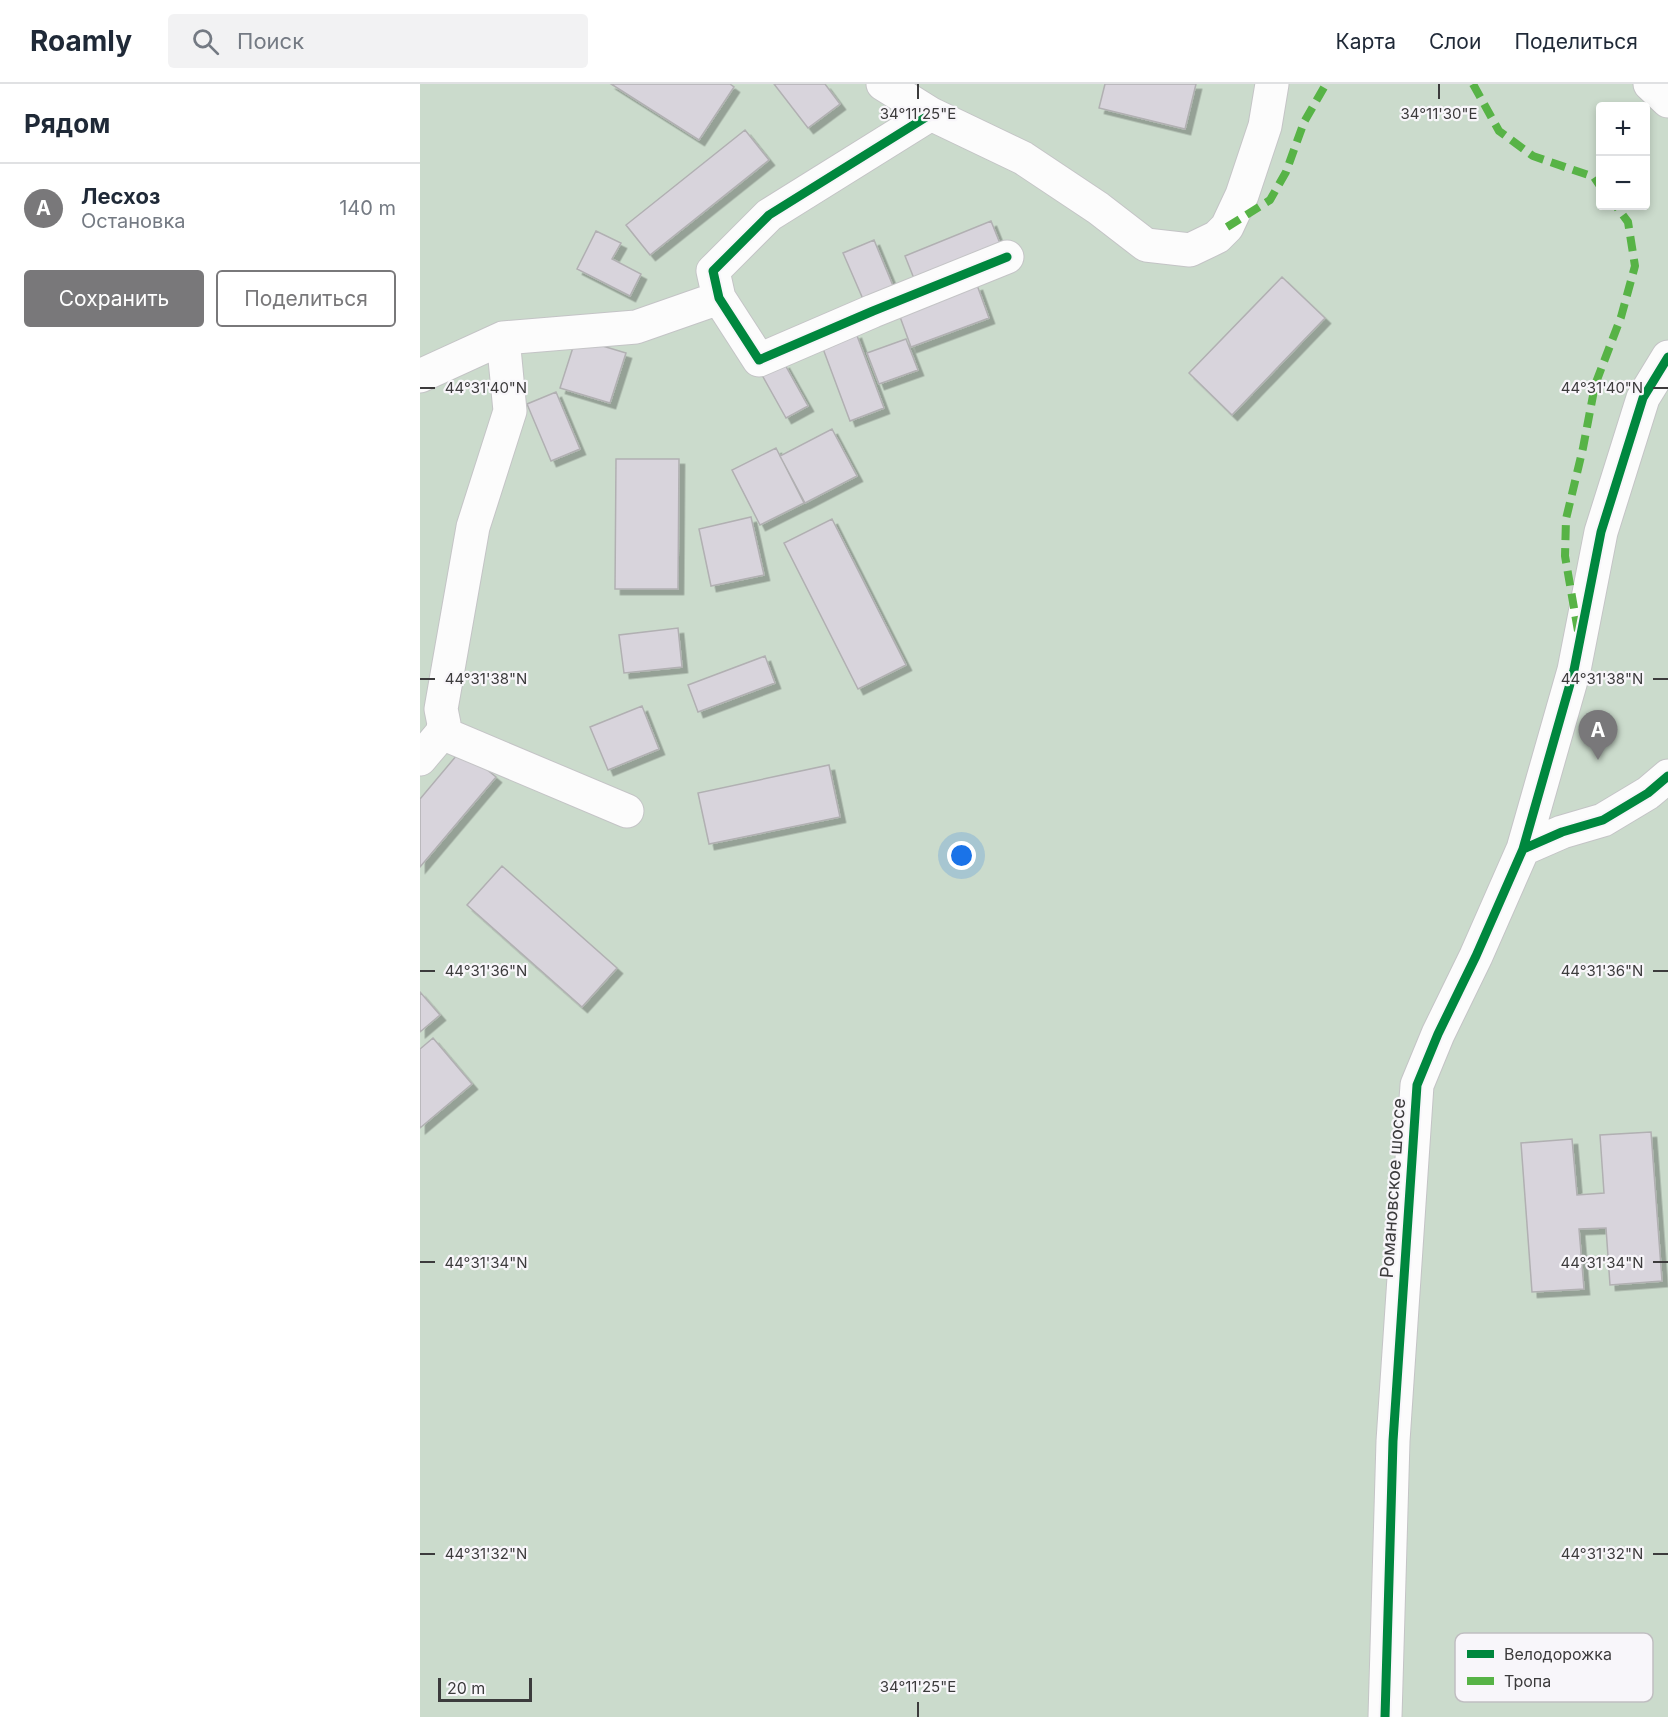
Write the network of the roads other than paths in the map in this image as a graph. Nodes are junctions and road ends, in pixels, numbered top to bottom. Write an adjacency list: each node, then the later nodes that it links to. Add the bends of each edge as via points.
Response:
1 (883, 84): 5 (street)
2 (1272, 84): 5 (street, via 1265,126 1227,227 1217,237 1190,250 1146,245 1023,158)
3 (1650, 84): 4 (street)
4 (1668, 101)
5 (931, 114): 7 (street, via 769,215 713,272)
6 (1007, 257): 7 (street, via 759,360)
7 (719, 298): 8 (street, via 636,327)
8 (503, 338): 10 (street); 11 (street, via 510,411 473,527 441,709)
9 (1668, 357): 15 (street, Романовское шоссе, via 1643,398 1601,532 1574,670)
10 (420, 376)
11 (442, 733): 12 (street); 14 (street)
12 (420, 759)
13 (1668, 776): 15 (street, via 1603,820)
14 (627, 811)
15 (1523, 849): 16 (street, Романовское шоссе, via 1417,1085 1393,1441)
16 (1385, 1717)

